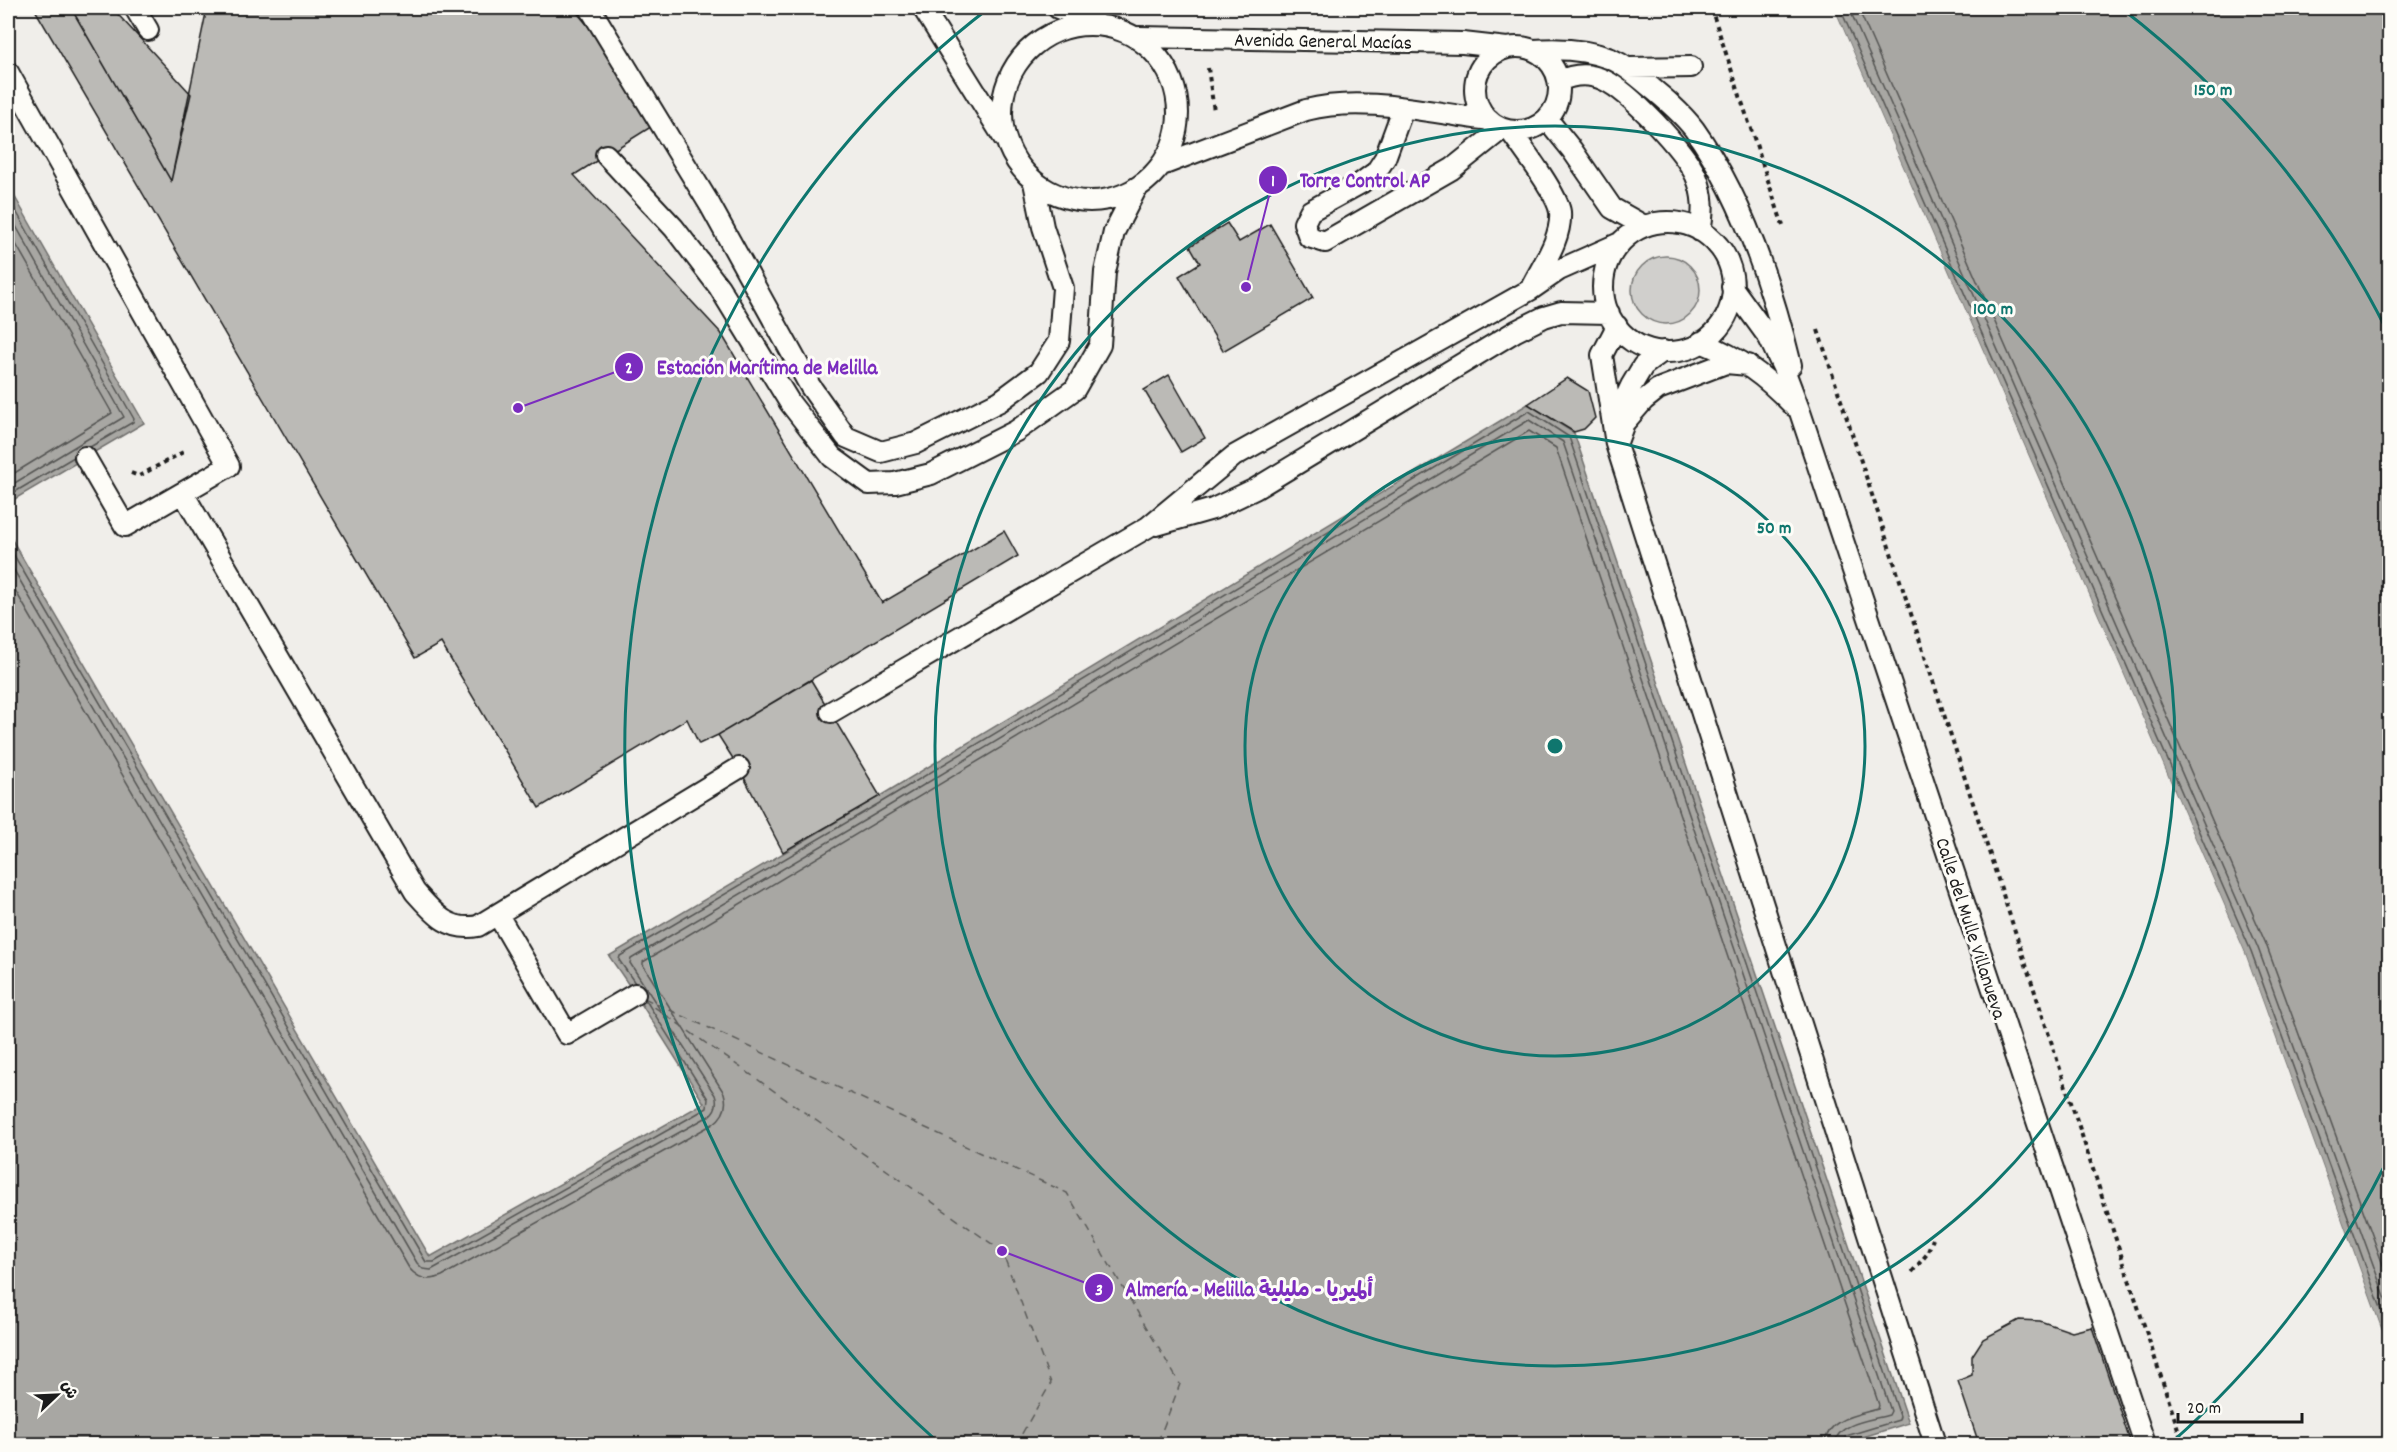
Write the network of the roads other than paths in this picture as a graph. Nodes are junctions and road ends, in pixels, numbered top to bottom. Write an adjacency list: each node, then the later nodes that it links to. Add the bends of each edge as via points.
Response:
1 (135, 8): 6 (lane)
2 (590, 8): 20 (lane, via 726,232 810,386 846,436 881,452 916,443 1000,401 1040,372 1059,340 1063,288 1043,227)
3 (923, 8): 17 (lane)
4 (1058, 8): 5 (lane)
5 (1104, 23): 7 (lane); 17 (lane, via 1059,28 1022,54 1002,94)
6 (148, 30)
7 (1139, 37): 8 (lane, Avenida General Macías, via 1462,43); 19 (lane, via 1164,63 1178,96 1177,132)
8 (1507, 48): 9 (lane); 16 (lane, via 1485,61 1475,84 1480,110)
9 (1534, 50): 11 (lane, Calle del Mulle Villanueva, via 1574,49); 13 (lane, via 1555,68)
10 (1691, 67): 11 (lane)
11 (1629, 69): 31 (lane, Calle del Mulle Villanueva, via 1669,102 1692,128 1721,175 1765,276 1782,328)
12 (8, 72): 35 (lane, via 229,466)
13 (1559, 81): 15 (lane, via 1555,109); 23 (lane, via 1580,75 1605,80 1663,131 1696,176 1704,212)
14 (1403, 109): 16 (lane); 16 (lane, via 1376,172 1310,211 1304,223 1309,237 1325,242 1332,239 1452,169); 19 (lane, via 1365,104 1326,105)
15 (1547, 119): 16 (lane, via 1525,131); 22 (lane, via 1612,208)
16 (1500, 127): 26 (lane, via 1536,167 1560,211 1551,251)
17 (1005, 139): 20 (lane, via 1016,162)
18 (606, 155): 21 (lane, via 667,220 719,287 790,403 832,457 869,484 895,483 931,474 1016,430 1075,389 1100,345 1105,272 1114,232)
19 (1162, 165): 21 (lane)
20 (1034, 182): 21 (lane, via 1066,199 1102,201)
21 (1136, 189)
22 (1644, 226): 23 (lane, via 1673,222); 24 (lane)
23 (1700, 231): 25 (lane, via 1721,249 1730,267)
24 (1620, 243): 26 (lane, via 1559,270); 27 (lane, via 1611,255 1605,276 1604,298)
25 (1732, 287): 28 (lane, via 1721,324); 31 (lane, Calle del Mulle Villanueva, via 1769,338)
26 (1530, 290): 36 (lane, via 1234,456)
27 (1613, 320): 29 (lane, via 1637,344); 32 (lane, via 1602,355); 36 (lane, via 1561,312 1544,317 1255,489 1213,509)
28 (1701, 342): 29 (lane); 30 (lane, Calle del Mulle Villanueva)
29 (1663, 351): 32 (lane, via 1643,366)
30 (1748, 365): 31 (lane, Calle del Mulle Villanueva, via 1767,378); 33 (lane, via 1726,363 1658,389 1624,423)
31 (1800, 412): 42 (lane, Calle del Mulle Villanueva)
32 (1614, 422): 33 (lane)
33 (1616, 444): 41 (lane)
34 (85, 457): 35 (lane, via 125,526)
35 (183, 493): 39 (lane, via 415,892 433,912 465,928)
36 (1148, 528): 37 (lane)
37 (831, 712)
38 (739, 768): 39 (lane)
39 (498, 915): 40 (lane, via 567,1034)
40 (635, 994)
41 (1935, 1444)
42 (2145, 1444)

